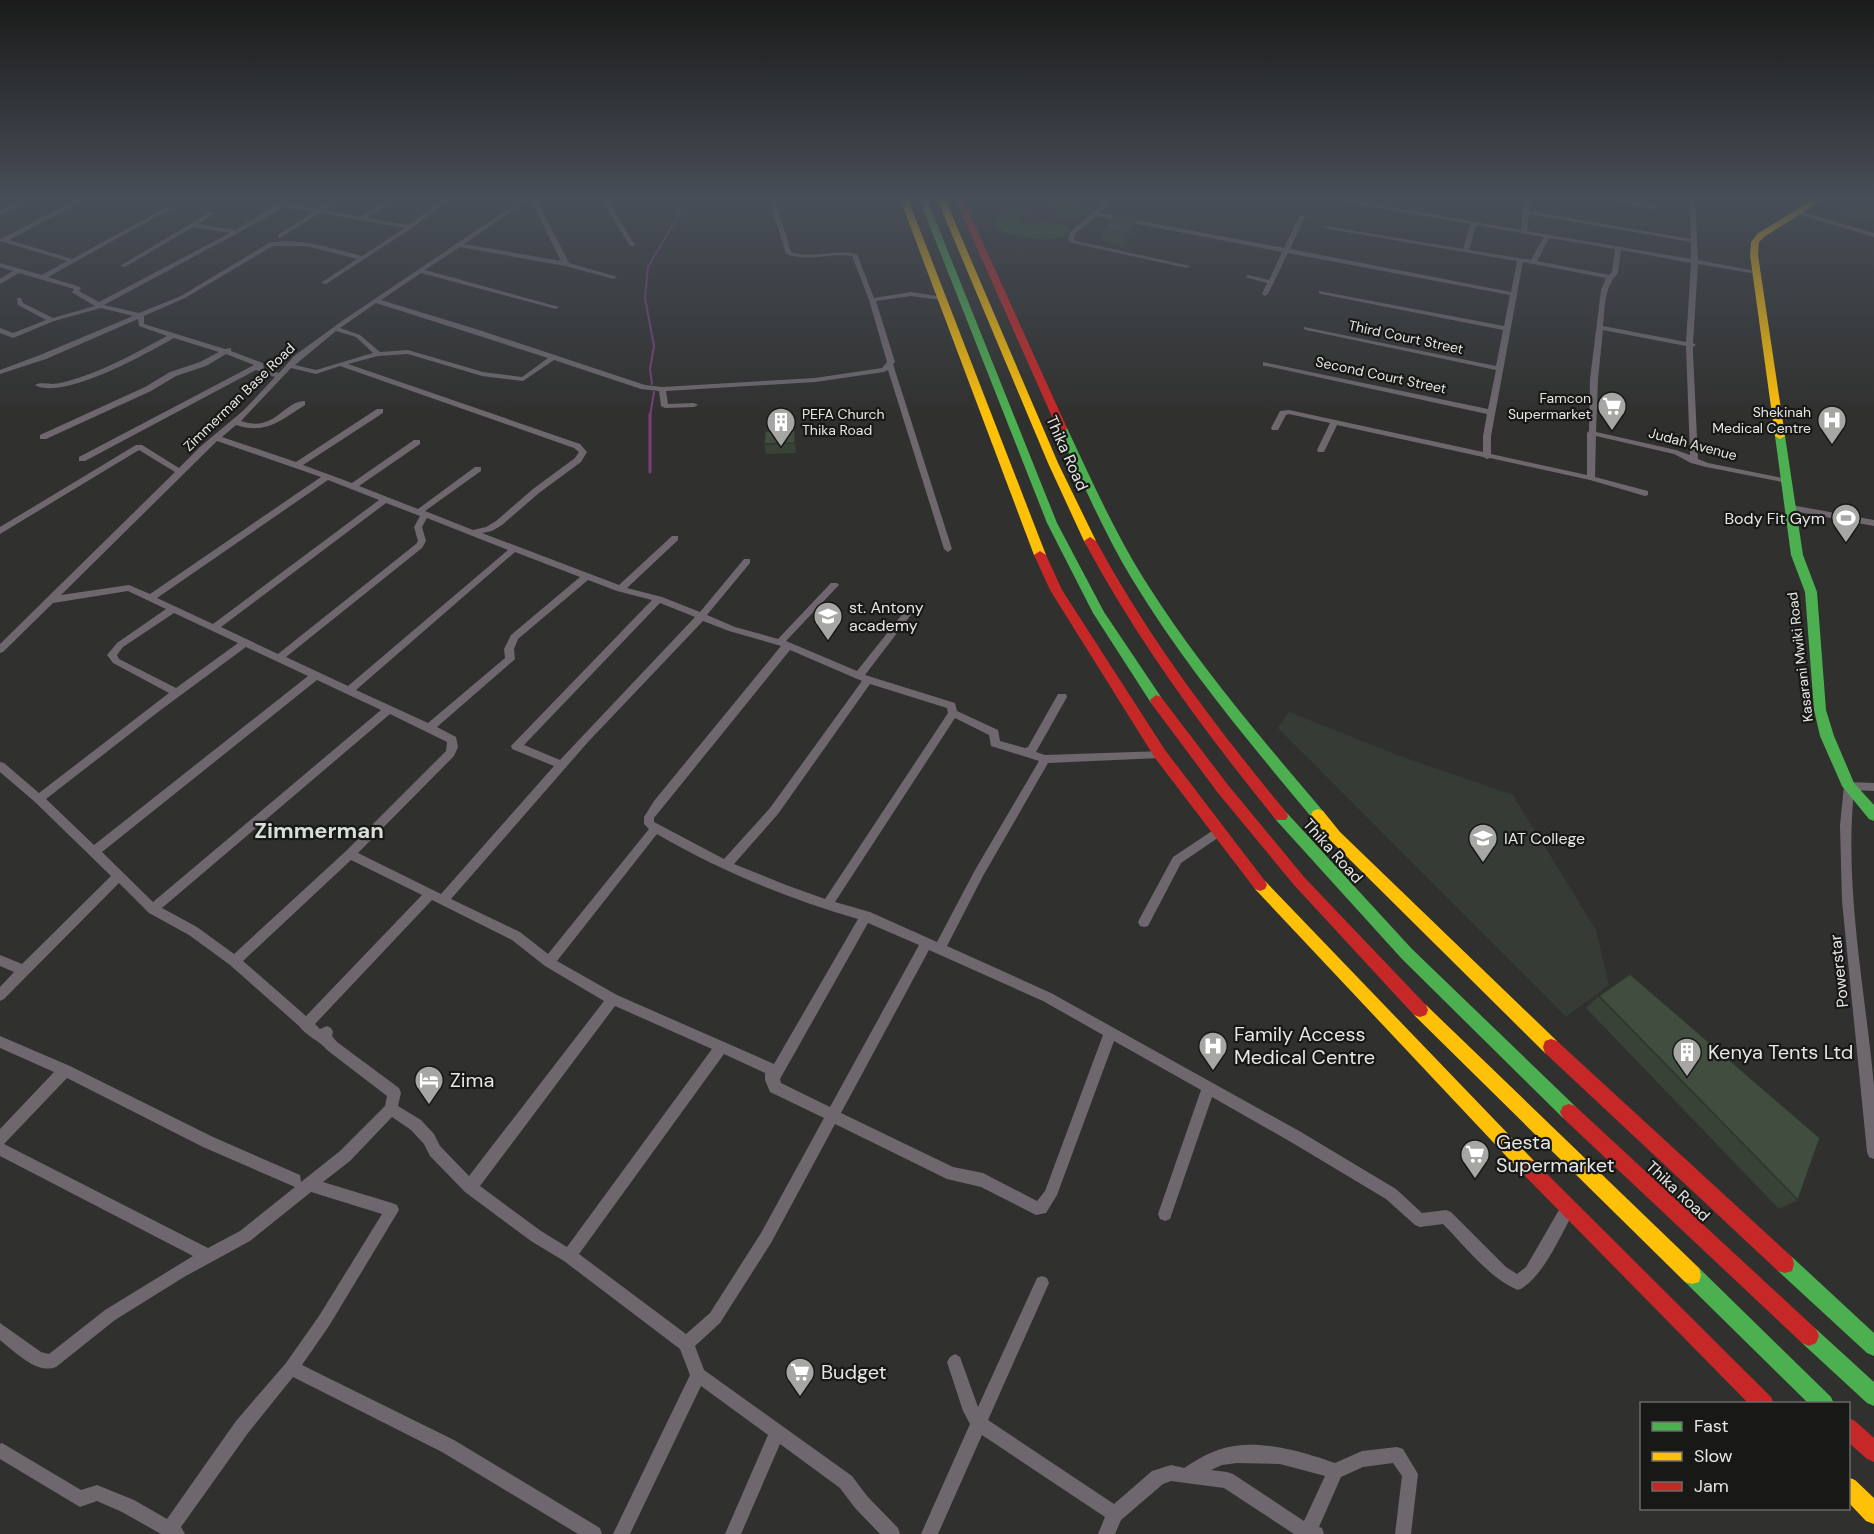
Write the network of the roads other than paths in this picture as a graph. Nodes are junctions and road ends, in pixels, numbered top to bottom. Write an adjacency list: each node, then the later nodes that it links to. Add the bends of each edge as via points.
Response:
1 (17, 271): 26 (street)
2 (20, 271): 22 (street)
3 (55, 271): 22 (street)
4 (163, 271): 36 (street)
5 (227, 271): 38 (street)
6 (343, 271): 28 (street)
7 (590, 271): 23 (street)
8 (861, 271): 34 (street)
9 (931, 271): 32 (main road)
10 (952, 271): 171 (main road, via 1052,523 1099,613 1161,707 1223,789 1389,980)
11 (971, 271): 169 (main road, Thika Road, via 1054,467 1103,568 1192,704 1255,785 1413,962)
12 (992, 271): 165 (main road, Thika Road, via 1112,535 1187,654 1225,705 1335,836 1491,991)
13 (1276, 271): 27 (street)
14 (1396, 271): 31 (street)
15 (1518, 271): 31 (street)
16 (1577, 271): 25 (street)
17 (1615, 271): 25 (street)
18 (1695, 271): 46 (street)
19 (1748, 271): 21 (street)
20 (421, 272): 35 (street, Zimmerman Base Road); 37 (street)
21 (1757, 272): 80 (main road, Kasarani Mwiki Road)
22 (43, 277): 36 (street, via 78,288 75,292)
23 (614, 277)
24 (1248, 277): 27 (street)
25 (1610, 277): 42 (street, via 1604,290)
26 (0, 282)
27 (1271, 282): 30 (street)
28 (324, 283)
29 (1321, 292): 43 (street)
30 (1265, 294)
31 (1513, 294): 43 (street)
32 (941, 298): 34 (street, via 911,294); 116 (main road, via 1056,590)
33 (19, 299): 39 (street, via 20,304)
34 (872, 300): 53 (street)
35 (376, 301): 40 (street, Zimmerman Base Road); 49 (street)
36 (97, 305): 38 (street); 39 (street)
37 (556, 307)
38 (141, 316): 45 (street, via 141,325); 56 (street)
39 (52, 320): 44 (street, via 13,336)
40 (336, 328): 48 (street, via 358,336); 54 (street, Zimmerman Base Road)
41 (1306, 328): 55 (street, Third Court Street)
42 (1601, 328): 46 (street); 67 (street)
43 (1508, 329): 55 (street)
44 (0, 330)
45 (171, 337): 47 (street); 58 (street, via 100,372 51,388)
46 (1692, 345): 74 (street, via 1689,353)
47 (228, 350): 52 (street); 68 (street)
48 (378, 354): 49 (street, via 408,352 483,374 523,379); 50 (street)
49 (552, 358): 59 (street)
50 (340, 364): 54 (street, via 316,372); 88 (street, via 577,446 583,452 499,523 489,530)
51 (1266, 364): 63 (street, Second Court Street)
52 (260, 365): 57 (street, via 260,370); 73 (street)
53 (890, 365): 59 (street, via 879,372 815,380); 91 (street)
54 (290, 366): 57 (street, Zimmerman Base Road)
55 (1500, 369): 63 (street)
56 (0, 372)
57 (280, 376): 64 (street, Zimmerman Base Road)
58 (39, 385)
59 (662, 389): 61 (street, via 665,406)
60 (302, 403): 64 (street, via 261,428)
61 (694, 405)
62 (380, 411): 75 (street)
63 (1491, 412): 72 (street)
64 (236, 422): 69 (street, Zimmerman Base Road)
65 (1334, 423): 66 (street, via 1286,412); 71 (street); 72 (street)
66 (1275, 428)
67 (1591, 433): 74 (street, Judah Avenue, via 1676,452); 79 (street)
68 (43, 437)
69 (216, 438): 75 (street); 77 (street, Zimmerman Base Road)
70 (417, 442): 81 (street)
71 (1321, 450)
72 (1487, 457): 79 (street)
73 (82, 459)
74 (1694, 461): 80 (street, Judah Avenue)
75 (297, 465): 78 (street)
76 (478, 469): 85 (street)
77 (180, 472): 87 (street, via 139,447); 98 (street, Zimmerman Base Road)
78 (327, 477): 81 (street); 96 (street)
79 (1591, 478): 82 (street)
80 (1787, 481): 84 (main road, Kasarani Mwiki Road)
81 (352, 487): 83 (street)
82 (1645, 493)
83 (386, 499): 85 (street); 102 (street)
84 (1791, 508): 86 (street); 120 (main road, Kasarani Mwiki Road, via 1797,555 1811,592 1820,710)
85 (422, 513): 88 (street); 106 (street, via 419,546)
86 (1874, 523)
87 (0, 531)
88 (472, 533): 90 (street)
89 (675, 538): 95 (street)
90 (514, 549): 93 (street); 109 (street)
91 (948, 549)
92 (747, 561): 101 (street)
93 (587, 576): 95 (street); 114 (street, via 514,637 508,649 510,659)
94 (834, 585): 104 (street)
95 (620, 589): 97 (street)
96 (152, 597): 98 (street, via 117,588); 99 (street)
97 (659, 599): 101 (street); 118 (street, via 516,746)
98 (50, 600): 105 (street, Zimmerman Base Road)
99 (174, 608): 102 (street); 110 (street, via 120,645 112,656)
100 (907, 614): 108 (street)
101 (700, 618): 104 (street); 118 (street)
102 (214, 628): 103 (street)
103 (245, 643): 106 (street); 110 (street)
104 (784, 644): 108 (street); 124 (street, via 658,804 649,817 649,824)
105 (0, 650)
106 (279, 658): 107 (street)
107 (315, 675): 109 (street); 126 (street)
108 (864, 678): 113 (street, via 951,706); 128 (street, via 774,811)
109 (351, 690): 112 (street)
110 (176, 692): 122 (street)
111 (1062, 697): 115 (street, via 1032,750)
112 (389, 709): 114 (street); 133 (street)
113 (953, 713): 115 (street, via 994,733 995,743); 132 (street)
114 (429, 728): 127 (street, via 452,740 453,750)
115 (1026, 752): 117 (street)
116 (1160, 754): 117 (street); 125 (main road)
117 (1045, 759): 137 (street)
118 (562, 765): 131 (street)
119 (2, 773): 122 (street)
120 (1849, 786): 121 (street); 123 (main road, Kasarani Mwiki Road); 155 (street, Powerstar, via 1845,825 1848,901)
121 (1874, 787)
122 (39, 799): 126 (street)
123 (1874, 815)
124 (656, 828): 128 (street); 140 (street)
125 (1218, 832): 135 (street, via 1177,860); 158 (main road, via 1294,924)
126 (94, 852): 129 (street)
127 (350, 854): 130 (street); 139 (street)
128 (727, 864): 132 (street)
129 (119, 876): 133 (street); 141 (street)
130 (431, 893): 131 (street); 144 (street)
131 (443, 900): 140 (street, via 516,936)
132 (827, 905): 134 (street)
133 (153, 909): 139 (street, via 193,931)
134 (866, 916): 136 (street); 149 (street)
135 (1144, 922)
136 (926, 943): 137 (street); 152 (street)
137 (939, 949): 145 (street, via 1047,997)
138 (0, 960): 141 (street)
139 (234, 961): 144 (street)
140 (549, 962): 143 (street)
141 (24, 971): 142 (street)
142 (0, 995)
143 (613, 999): 147 (street); 157 (street)
144 (305, 1026): 151 (street, via 320,1037 327,1032 325,1038 332,1046 394,1093)
145 (1110, 1035): 150 (street); 152 (street, via 1050,1195 1041,1208 983,1180 952,1174)
146 (0, 1042): 148 (street)
147 (722, 1046): 149 (street, via 771,1069); 161 (street)
148 (65, 1070): 153 (street); 156 (street, via 208,1142)
149 (772, 1080): 152 (street, via 775,1087)
150 (1208, 1088): 158 (street, via 1391,1194 1420,1220 1446,1217 1518,1283 1531,1272); 159 (street)
151 (391, 1109): 156 (street, via 345,1156); 157 (street, via 416,1125)
152 (833, 1114): 164 (street, via 766,1238 715,1318)
153 (0, 1139)
154 (0, 1149): 160 (street)
155 (1874, 1152)
156 (302, 1183): 160 (street, via 245,1236); 167 (street, via 392,1210)
157 (470, 1187): 161 (street)
158 (1568, 1208): 170 (main road)
159 (1165, 1214)
160 (208, 1256): 163 (street, via 110,1315 51,1362 38,1359)
161 (569, 1256): 164 (street)
162 (1042, 1283): 172 (street)
163 (0, 1331)
164 (686, 1344): 168 (street)
165 (1874, 1346)
166 (955, 1362): 172 (street, via 971,1411)
167 (291, 1368): 182 (street, via 242,1427); 184 (street, via 448,1446)
168 (698, 1375): 174 (street); 185 (street)
169 (1874, 1396)
170 (1762, 1402)
171 (1822, 1402)
172 (980, 1424): 181 (street); 188 (street)
173 (1850, 1430): 176 (main road)
174 (777, 1433): 186 (street); 187 (street, via 846,1482)
175 (2, 1451): 182 (street, via 80,1499 97,1493)
176 (1874, 1452)
177 (1335, 1471): 178 (street, via 1300,1459 1262,1454 1220,1457); 183 (street); 190 (street, via 1362,1459 1397,1455 1410,1474)
178 (1185, 1476): 181 (street, via 1171,1473 1158,1477); 183 (street, via 1227,1480 1303,1530)
179 (1850, 1490): 180 (main road)
180 (1874, 1513)
181 (1115, 1514): 189 (street)
182 (173, 1532)
183 (1313, 1532)
184 (594, 1534)
185 (621, 1534)
186 (733, 1534)
187 (892, 1534)
188 (929, 1534)
189 (1106, 1534)
190 (1403, 1534)

